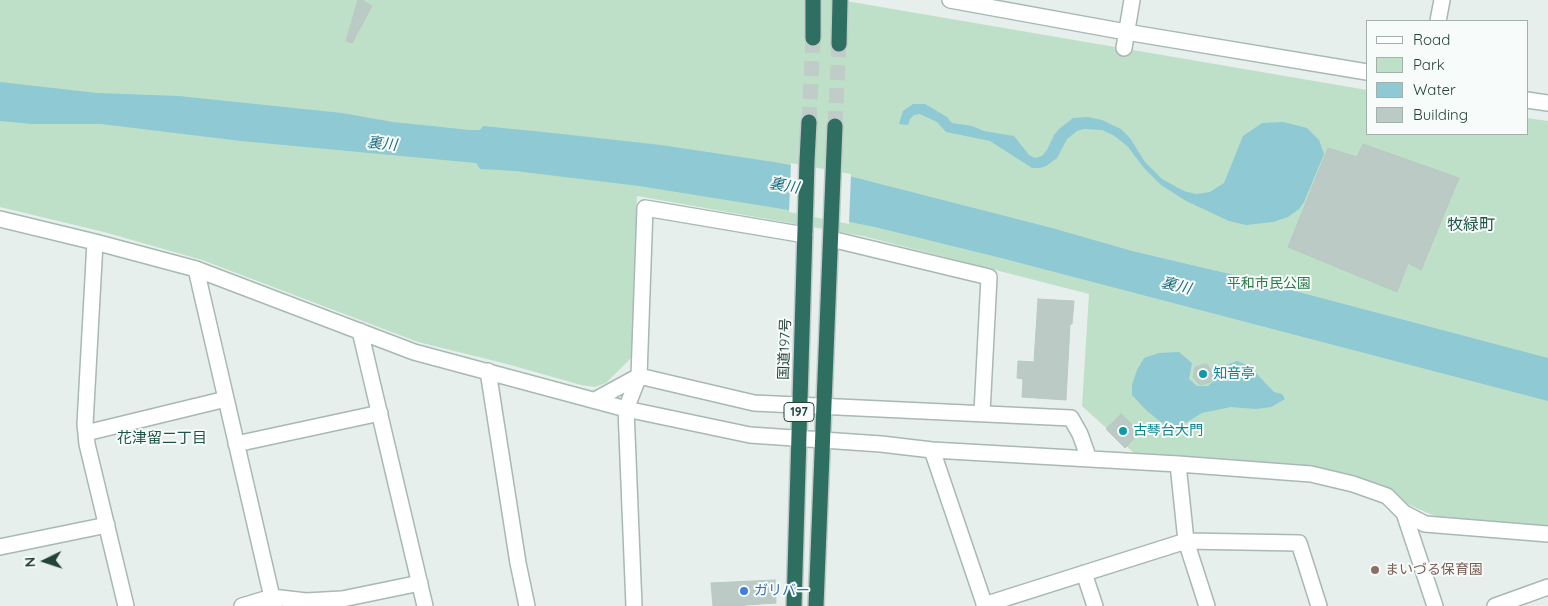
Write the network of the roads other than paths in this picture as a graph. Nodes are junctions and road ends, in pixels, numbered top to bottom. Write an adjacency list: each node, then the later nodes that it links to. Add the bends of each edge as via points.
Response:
1 (813, 0): 8 (highway)
2 (840, 0): 9 (highway)
3 (950, 0): 7 (street)
4 (1132, 0): 7 (street)
5 (1442, 0): 6 (street)
6 (1438, 20)
7 (1126, 32): 10 (street); 11 (street)
8 (813, 38)
9 (839, 44)
10 (1124, 48)
11 (1366, 72)
12 (1528, 100): 13 (street)
13 (1548, 103)
14 (809, 122): 17 (highway, 国道197号 / 197)
15 (835, 126): 18 (highway, 197)
16 (0, 219): 19 (street)
17 (805, 236): 23 (street, via 644,208); 26 (highway, 国道197号 / 197)
18 (830, 239): 27 (highway, 197); 30 (street, via 989,277)
19 (95, 242): 20 (street); 31 (street)
20 (196, 269): 21 (street); 24 (street)
21 (360, 331): 22 (street, via 414,352); 29 (street)
22 (488, 372): 25 (street); 51 (street)
23 (639, 376): 25 (street); 26 (street, via 754,403); 28 (street)
24 (226, 398): 31 (street); 34 (street)
25 (595, 400): 28 (street)
26 (800, 405): 27 (street); 32 (highway, 国道197号 / 197)
27 (824, 406): 30 (street); 33 (highway, 197)
28 (626, 409): 32 (street, via 750,435); 52 (street)
29 (380, 413): 34 (street); 44 (street)
30 (982, 414): 36 (street, via 1071,418)
31 (86, 433): 39 (street)
32 (799, 439): 33 (street); 53 (highway, 国道197号 / 197)
33 (823, 440): 35 (street); 54 (highway, 197)
34 (236, 444): 46 (street)
35 (932, 450): 36 (street); 47 (street)
36 (1088, 459): 37 (street)
37 (1178, 464): 38 (street, via 1311,474 1387,496); 41 (street)
38 (1404, 513): 40 (street, via 1425,524); 58 (street)
39 (107, 525): 42 (street); 48 (street)
40 (1548, 534)
41 (1186, 541): 43 (street); 56 (street); 57 (street, via 1299,544)
42 (0, 547)
43 (1084, 573): 47 (street); 55 (street)
44 (420, 583): 46 (street, via 334,599); 50 (street)
45 (1548, 587): 59 (street)
46 (273, 602): 49 (street)
47 (985, 605)
48 (126, 606)
49 (242, 606)
50 (425, 606)
51 (527, 606)
52 (634, 606)
53 (794, 606)
54 (816, 606)
55 (1095, 606)
56 (1208, 606)
57 (1319, 606)
58 (1435, 606)
59 (1494, 606)

